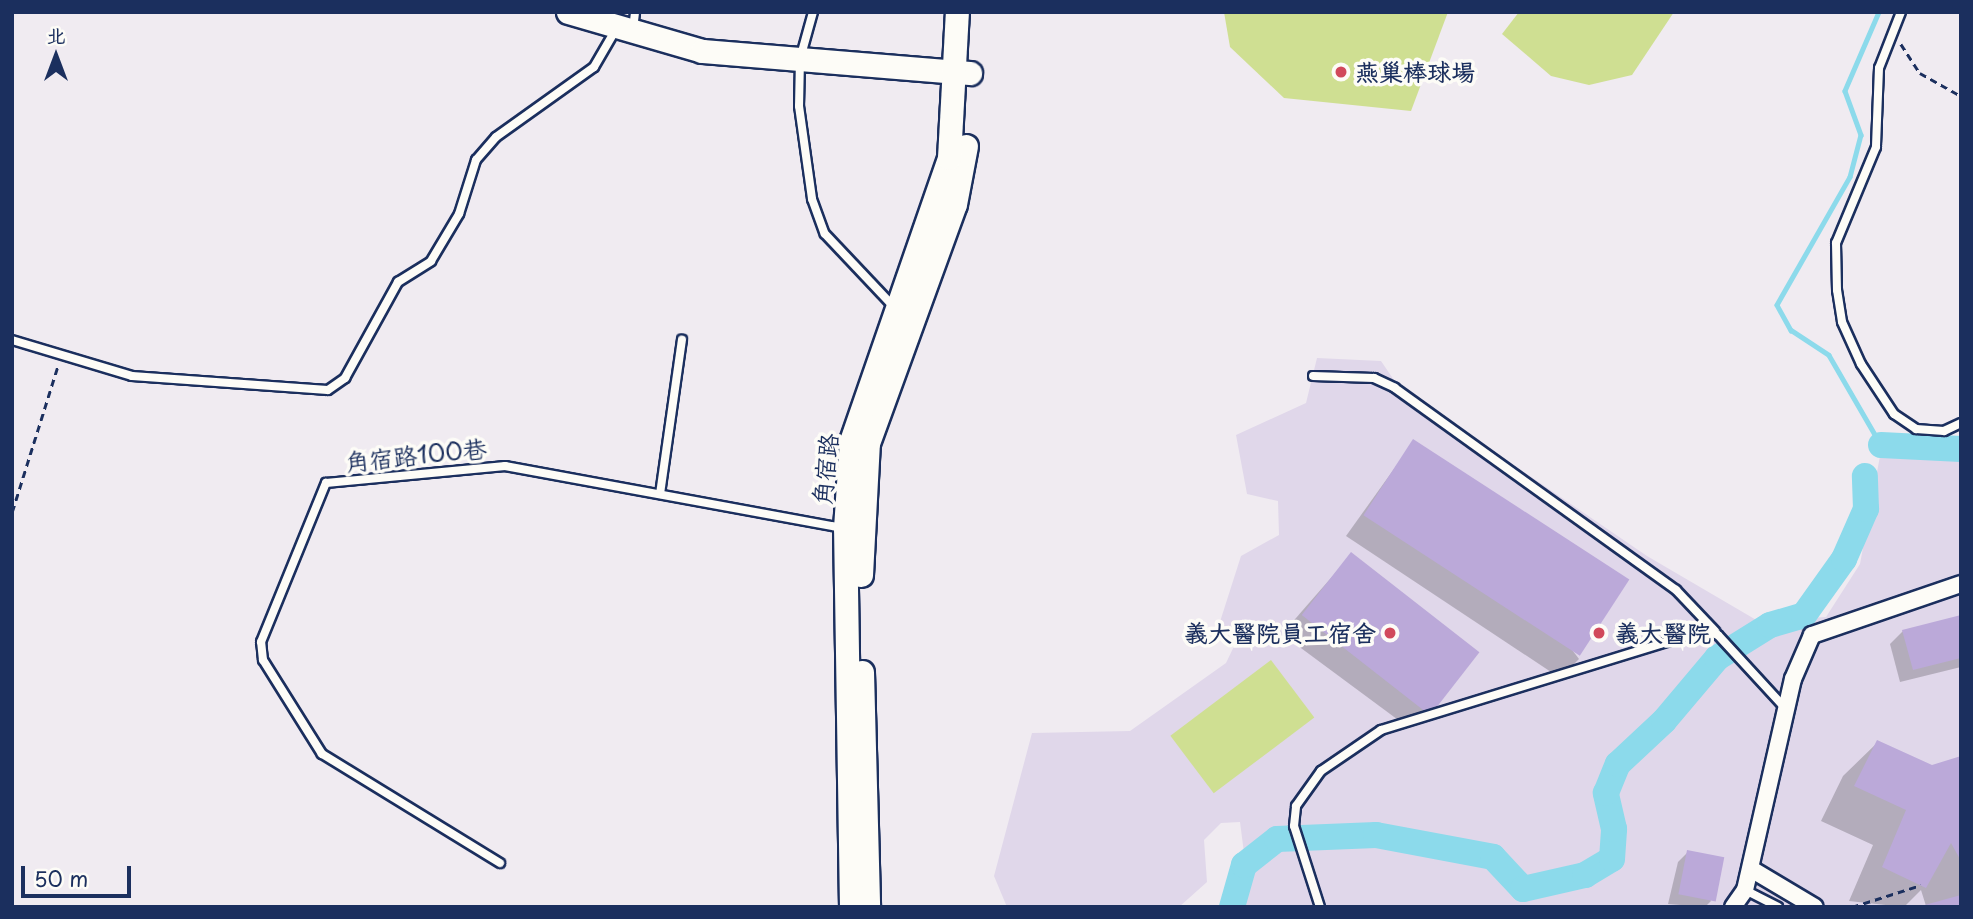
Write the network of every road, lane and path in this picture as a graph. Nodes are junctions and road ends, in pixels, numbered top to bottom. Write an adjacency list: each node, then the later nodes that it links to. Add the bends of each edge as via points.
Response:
1 (568, 12): 6 (main road)
2 (813, 12): 8 (lane)
3 (957, 12): 9 (main road, 角宿路)
4 (971, 12): 9 (main road, 角宿路)
5 (1901, 12): 7 (lane)
6 (628, 24): 8 (main road, via 702,51); 14 (lane, via 594,67 496,137 476,160 459,214 431,261 398,282 345,377 328,390 132,376)
7 (1894, 32): 10 (path, via 1920,73); 16 (lane, via 1879,68 1876,147 1836,243 1842,322 1894,414 1916,429 1944,431)
8 (800, 58): 9 (main road); 11 (lane, via 801,147 825,234)
9 (963, 73): 11 (main road, 角宿路, via 949,158)
10 (1961, 96)
11 (902, 312): 19 (main road, 角宿路, via 851,441); 28 (main road, 角宿路, via 868,443 860,556)
12 (12, 340): 14 (lane)
13 (682, 340): 17 (lane)
14 (62, 352): 18 (path)
15 (1313, 376): 21 (lane, via 1374,378 1395,388 1676,590)
16 (1961, 422)
17 (660, 494): 19 (lane, 角宿路100巷, via 756,517); 23 (lane, 角宿路100巷, via 505,466 326,483 261,642 264,660 322,754)
18 (12, 512)
19 (845, 528): 27 (main road, 角宿路)
20 (1961, 584): 22 (street, via 1812,635)
21 (1718, 635): 22 (lane); 29 (lane, via 1694,631 1350,745 1321,771 1296,806 1294,826)
22 (1786, 709): 24 (street)
23 (500, 863)
24 (1751, 869): 26 (street); 32 (street)
25 (1920, 885): 33 (path)
26 (1745, 890): 30 (street); 31 (lane)
27 (851, 907)
28 (869, 907)
29 (1320, 907)
30 (1733, 907)
31 (1778, 907)
32 (1815, 907)
33 (1853, 907)

